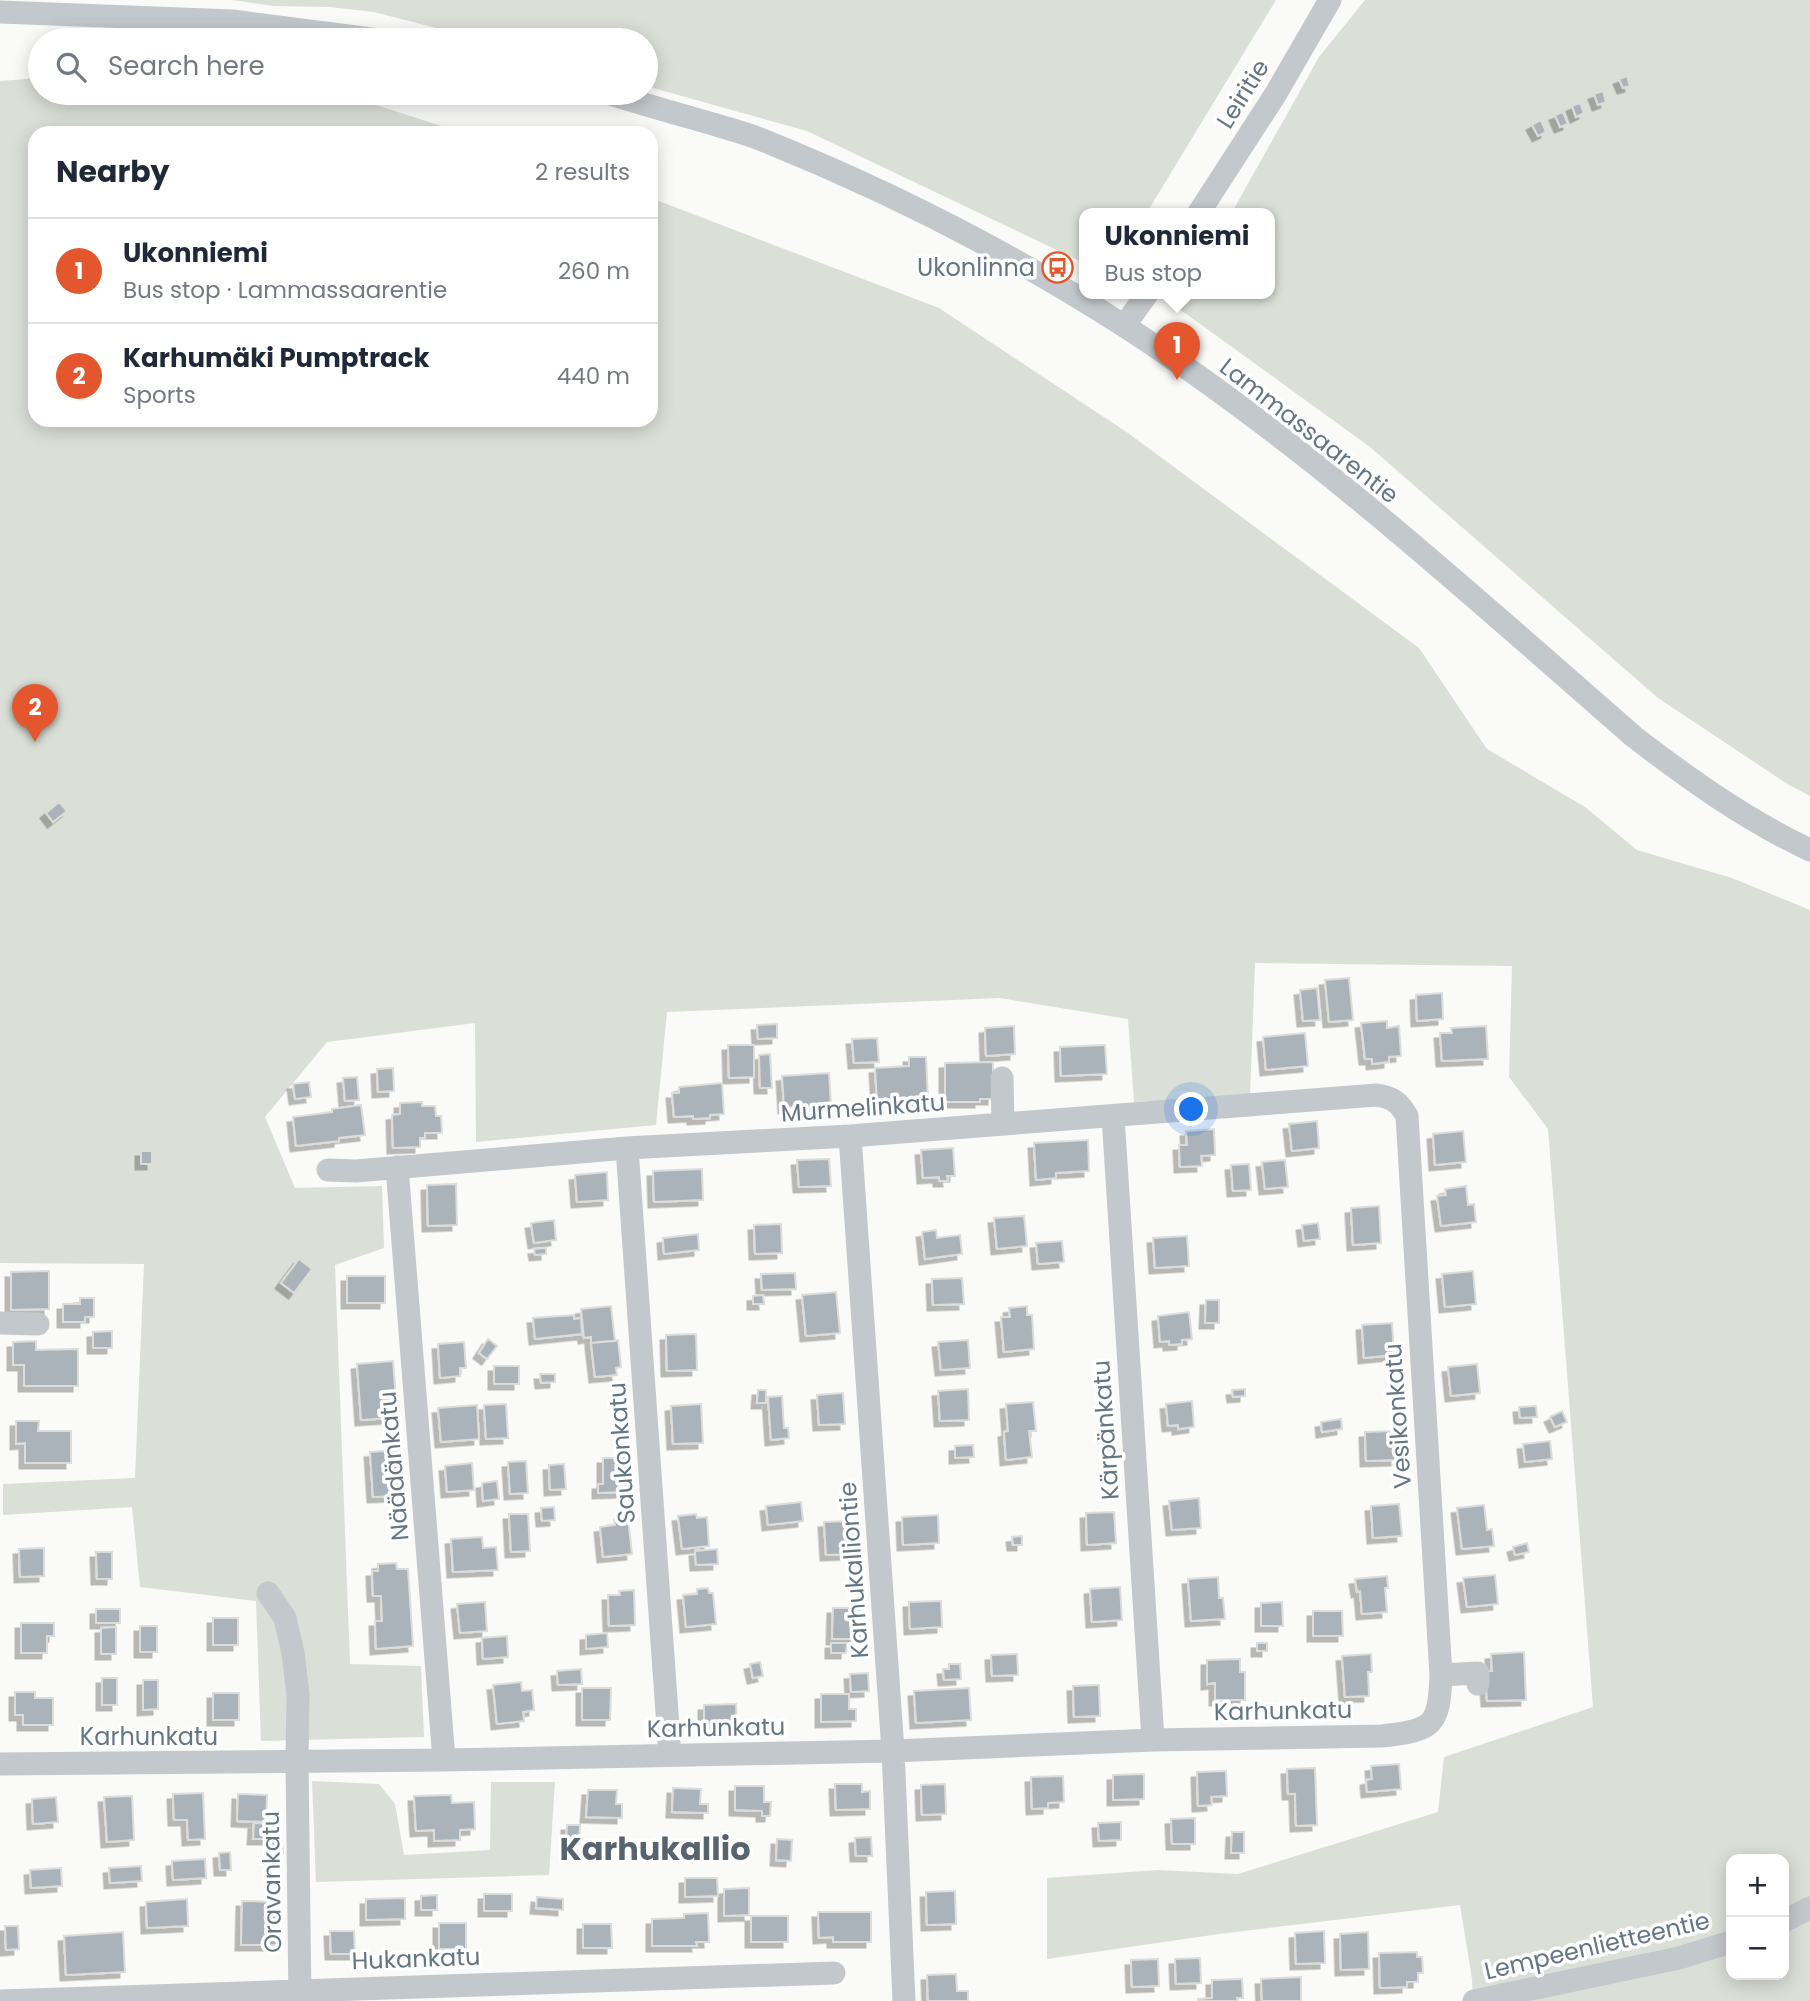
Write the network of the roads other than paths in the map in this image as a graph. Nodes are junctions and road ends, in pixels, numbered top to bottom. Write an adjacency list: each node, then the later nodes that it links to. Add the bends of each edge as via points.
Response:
1 (1330, 0): 5 (street, Leiritie)
2 (0, 12): 3 (street)
3 (282, 28)
4 (648, 105): 6 (street, Lammassaarentie, via 757,137 889,195)
5 (1202, 208)
6 (1079, 299)
7 (1079, 299): 9 (street, Lammassaarentie)
8 (1143, 299): 9 (street)
9 (1124, 326): 10 (street, Lammassaarentie, via 1261,423 1355,498 1665,761 1709,793)
10 (1810, 850)
11 (1002, 1078): 14 (street)
12 (1400, 1104): 13 (street, Murmelinkatu, via 1376,1095); 22 (street, Vesikonkatu, via 1407,1116)
13 (1113, 1116): 14 (street, Murmelinkatu); 25 (street, Kärpänkatu)
14 (1003, 1124): 15 (street, Murmelinkatu)
15 (850, 1136): 16 (street, Murmelinkatu); 26 (street, Karhukalliontie)
16 (626, 1147): 17 (street, Murmelinkatu); 27 (street, Saukonkatu)
17 (397, 1167): 18 (street, Murmelinkatu); 28 (street, Näädänkatu)
18 (328, 1170)
19 (0, 1323): 20 (street)
20 (38, 1324)
21 (268, 1593): 29 (street, Oravankatu, via 285,1618 293,1653)
22 (1441, 1675): 23 (street, via 1478,1673); 24 (street, Vesikonkatu, via 1440,1707)
23 (1478, 1684)
24 (1430, 1723): 25 (street, Karhunkatu, via 1411,1732 1382,1736)
25 (1153, 1740): 26 (street, Karhunkatu)
26 (893, 1751): 27 (street, Karhunkatu); 38 (street, Karhukalliontie)
27 (670, 1755): 28 (street, Karhunkatu)
28 (444, 1760): 29 (street, Karhunkatu)
29 (297, 1762): 30 (street, Karhunkatu); 35 (street, Oravankatu)
30 (0, 1764)
31 (1810, 1908): 32 (street)
32 (1789, 1918)
33 (1726, 1944): 39 (street, Lempeenlietteentie, via 1679,1958)
34 (834, 1973): 35 (street, Hukankatu)
35 (300, 1995): 36 (street, Hukankatu)
36 (66, 2000): 37 (street, Hukankatu)
37 (0, 2001)
38 (905, 2001)
39 (1474, 2001)

